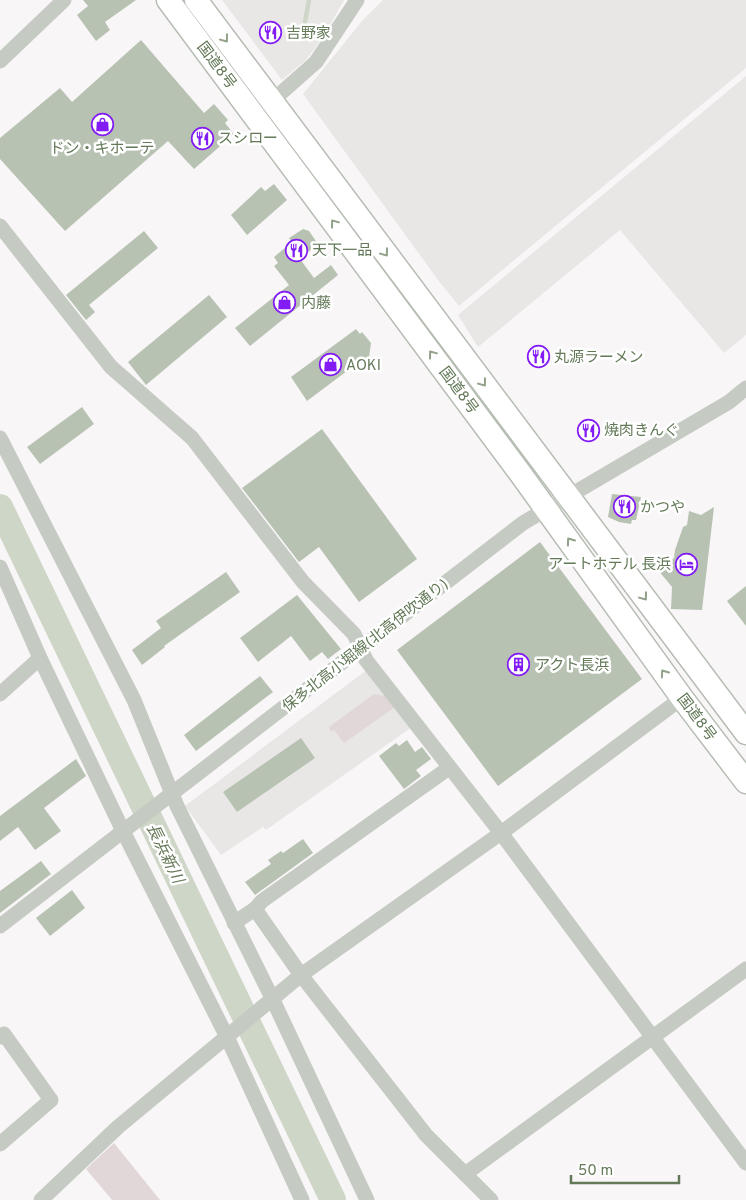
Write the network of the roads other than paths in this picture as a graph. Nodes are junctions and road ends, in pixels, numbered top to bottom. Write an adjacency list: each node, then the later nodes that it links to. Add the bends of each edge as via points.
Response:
1 (64, 0): 5 (street)
2 (168, 0): 11 (highway, 国道8号, one-way to 2)
3 (196, 0): 6 (highway, 国道8号, one-way to 6)
4 (357, 0): 6 (street, via 316,62)
5 (0, 61)
6 (270, 99): 10 (highway, 国道8号, one-way to 10)
7 (0, 226): 14 (street, via 111,367 192,438 303,582 354,634)
8 (746, 388): 10 (street, 保多北高小堀線(北高伊吹通り), via 729,402)
9 (0, 438): 21 (street, via 134,700)
10 (568, 496): 11 (street, 保多北高小堀線(北高伊吹通り)); 18 (highway, 国道8号, one-way to 18)
11 (546, 510): 14 (street, 保多北高小堀線(北高伊吹通り), via 523,523); 17 (highway, 国道8号, one-way to 11)
12 (0, 567): 13 (street)
13 (5, 590): 15 (street)
14 (361, 648): 19 (street, via 366,660); 21 (street, 保多北高小堀線(北高伊吹通り))
15 (40, 658): 16 (street); 22 (street)
16 (0, 694)
17 (682, 698): 20 (highway, 国道8号); 23 (street)
18 (746, 733)
19 (449, 768): 23 (street); 24 (street, via 262,901)
20 (746, 782)
21 (169, 795): 22 (street, 保多北高小堀線(北高伊吹通り)); 25 (street)
22 (127, 828): 26 (street, 保多北高小堀線(北高伊吹通り)); 30 (street)
23 (501, 833): 28 (street); 31 (street)
24 (256, 909): 25 (street); 28 (street)
25 (234, 923): 29 (street)
26 (0, 926)
27 (746, 969): 31 (street)
28 (301, 975): 29 (street); 35 (street, via 426,1135)
29 (270, 1002): 30 (street); 38 (street)
30 (229, 1035): 36 (street, via 118,1127); 37 (street)
31 (653, 1036): 34 (street); 35 (street)
32 (0, 1038): 33 (street, via 4,1034 51,1100)
33 (0, 1144)
34 (746, 1163)
35 (465, 1174): 39 (street)
36 (42, 1200)
37 (302, 1200)
38 (367, 1200)
39 (491, 1200)

